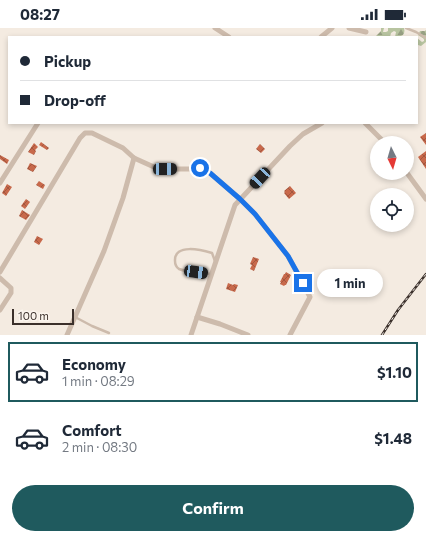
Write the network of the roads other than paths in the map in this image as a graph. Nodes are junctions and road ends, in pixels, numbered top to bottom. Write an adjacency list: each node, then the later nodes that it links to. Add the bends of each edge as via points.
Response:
1 (215, 28): 6 (street)
2 (332, 28): 7 (street)
3 (349, 28): 5 (street)
4 (406, 28): 8 (lane)
5 (366, 32)
6 (227, 36)
7 (322, 36)
8 (426, 38)
9 (37, 124): 15 (street)
10 (320, 124): 16 (street, via 303,134 290,146)
11 (365, 124): 12 (street)
12 (378, 136)
13 (134, 158): 16 (street, via 165,169 200,168 210,173); 19 (street, via 123,148 92,133 85,133); 23 (street, via 124,198)
14 (412, 180): 17 (street)
15 (0, 183)
16 (240, 199): 18 (street, via 235,205); 29 (street, via 288,256 310,297)
17 (426, 199)
18 (215, 263): 20 (street); 20 (lane, via 212,253 209,252 187,249 175,256 176,267 181,270)
19 (0, 272)
20 (212, 274): 24 (street)
21 (0, 278): 22 (street, via 11,288 11,293)
22 (0, 310)
23 (75, 317): 25 (lane); 26 (street)
24 (197, 317): 27 (street); 28 (street)
25 (108, 333)
26 (67, 335)
27 (191, 335)
28 (248, 335)
29 (290, 335)

